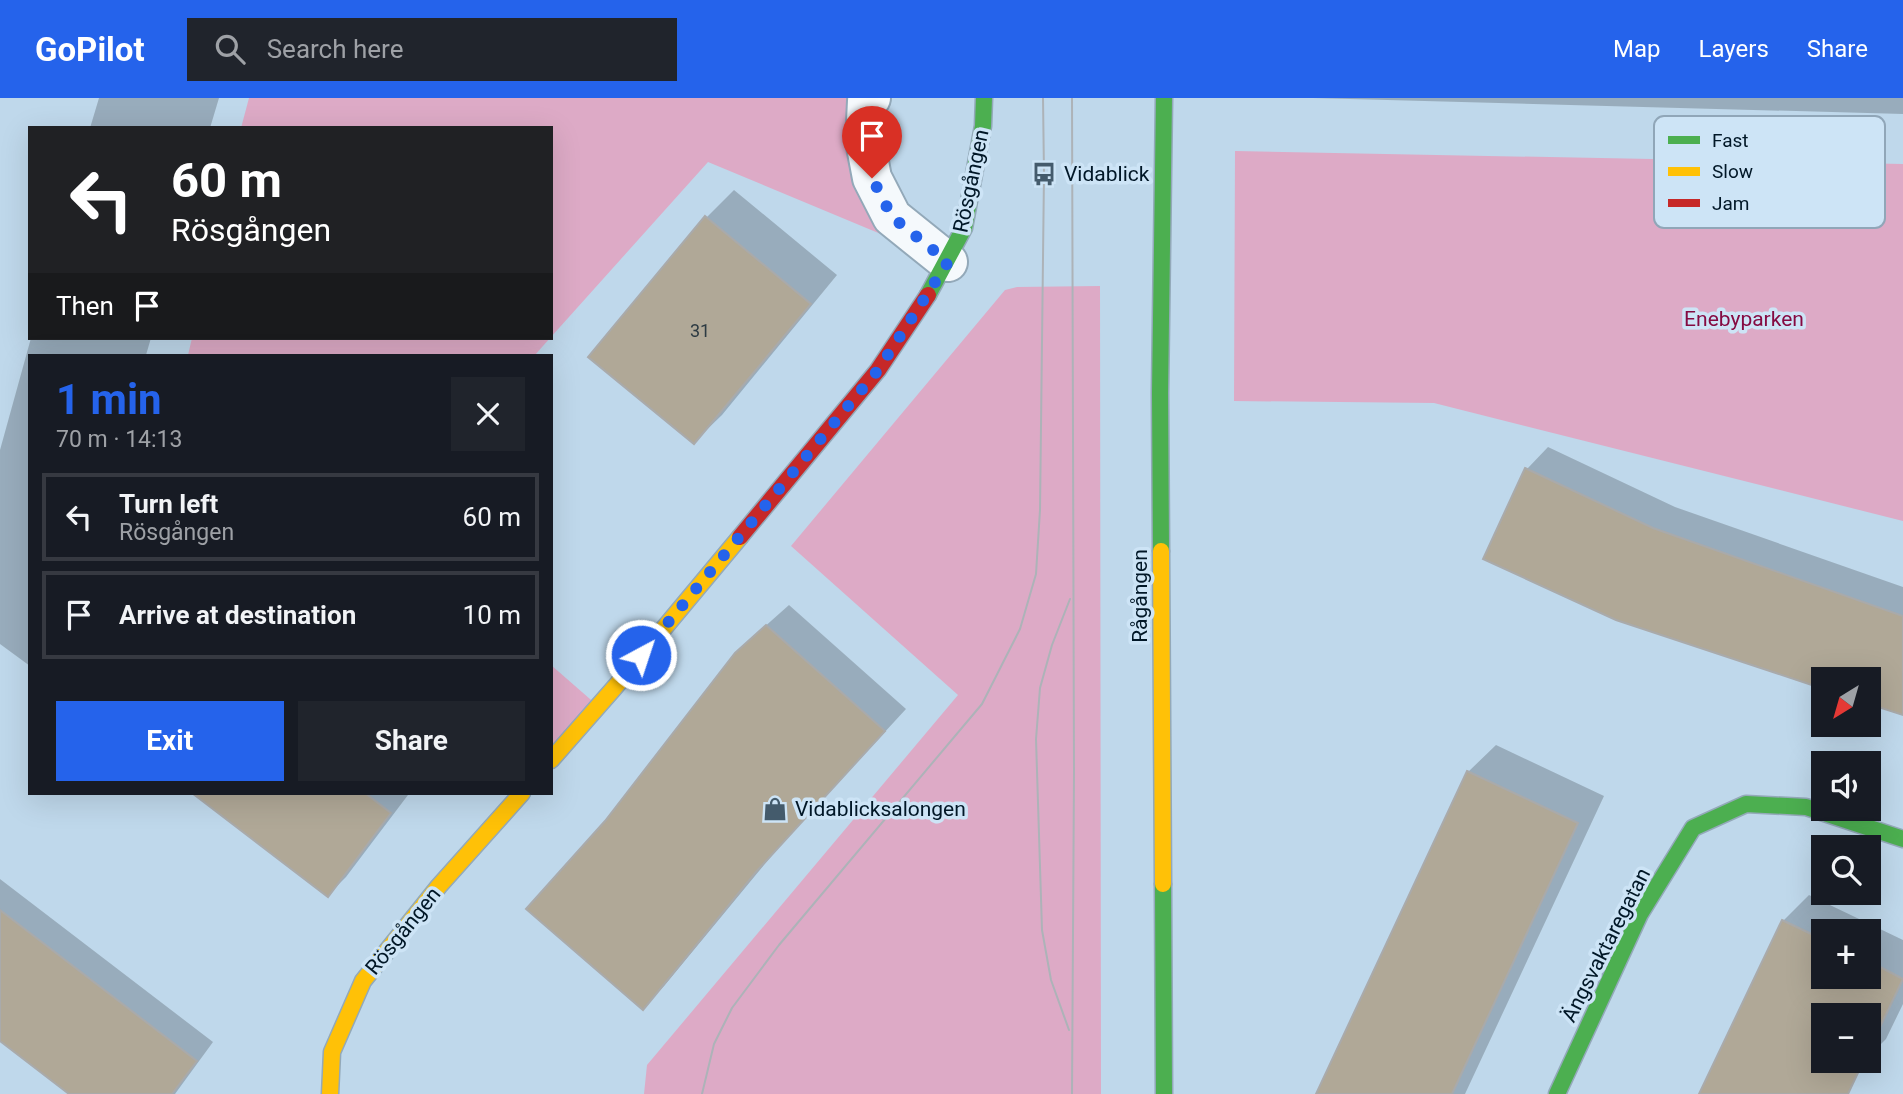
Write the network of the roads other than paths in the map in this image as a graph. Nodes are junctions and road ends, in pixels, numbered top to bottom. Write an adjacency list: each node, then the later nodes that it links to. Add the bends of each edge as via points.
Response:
1 (871, 98): 4 (street, Rösgången, via 865,141 872,178 892,217)
2 (984, 98): 4 (street, Rösgången, via 984,126 964,228)
3 (1164, 98): 9 (street, Rågången, via 1160,393)
4 (948, 262): 5 (street, Rösgången, via 878,370)
5 (553, 758)
6 (520, 795): 8 (street, Rösgången, via 363,981 332,1052)
7 (1903, 839): 10 (street, Ängsvaktaregatan, via 1807,807 1746,804 1693,828 1640,914)
8 (330, 1094)
9 (1164, 1094)
10 (1557, 1094)

